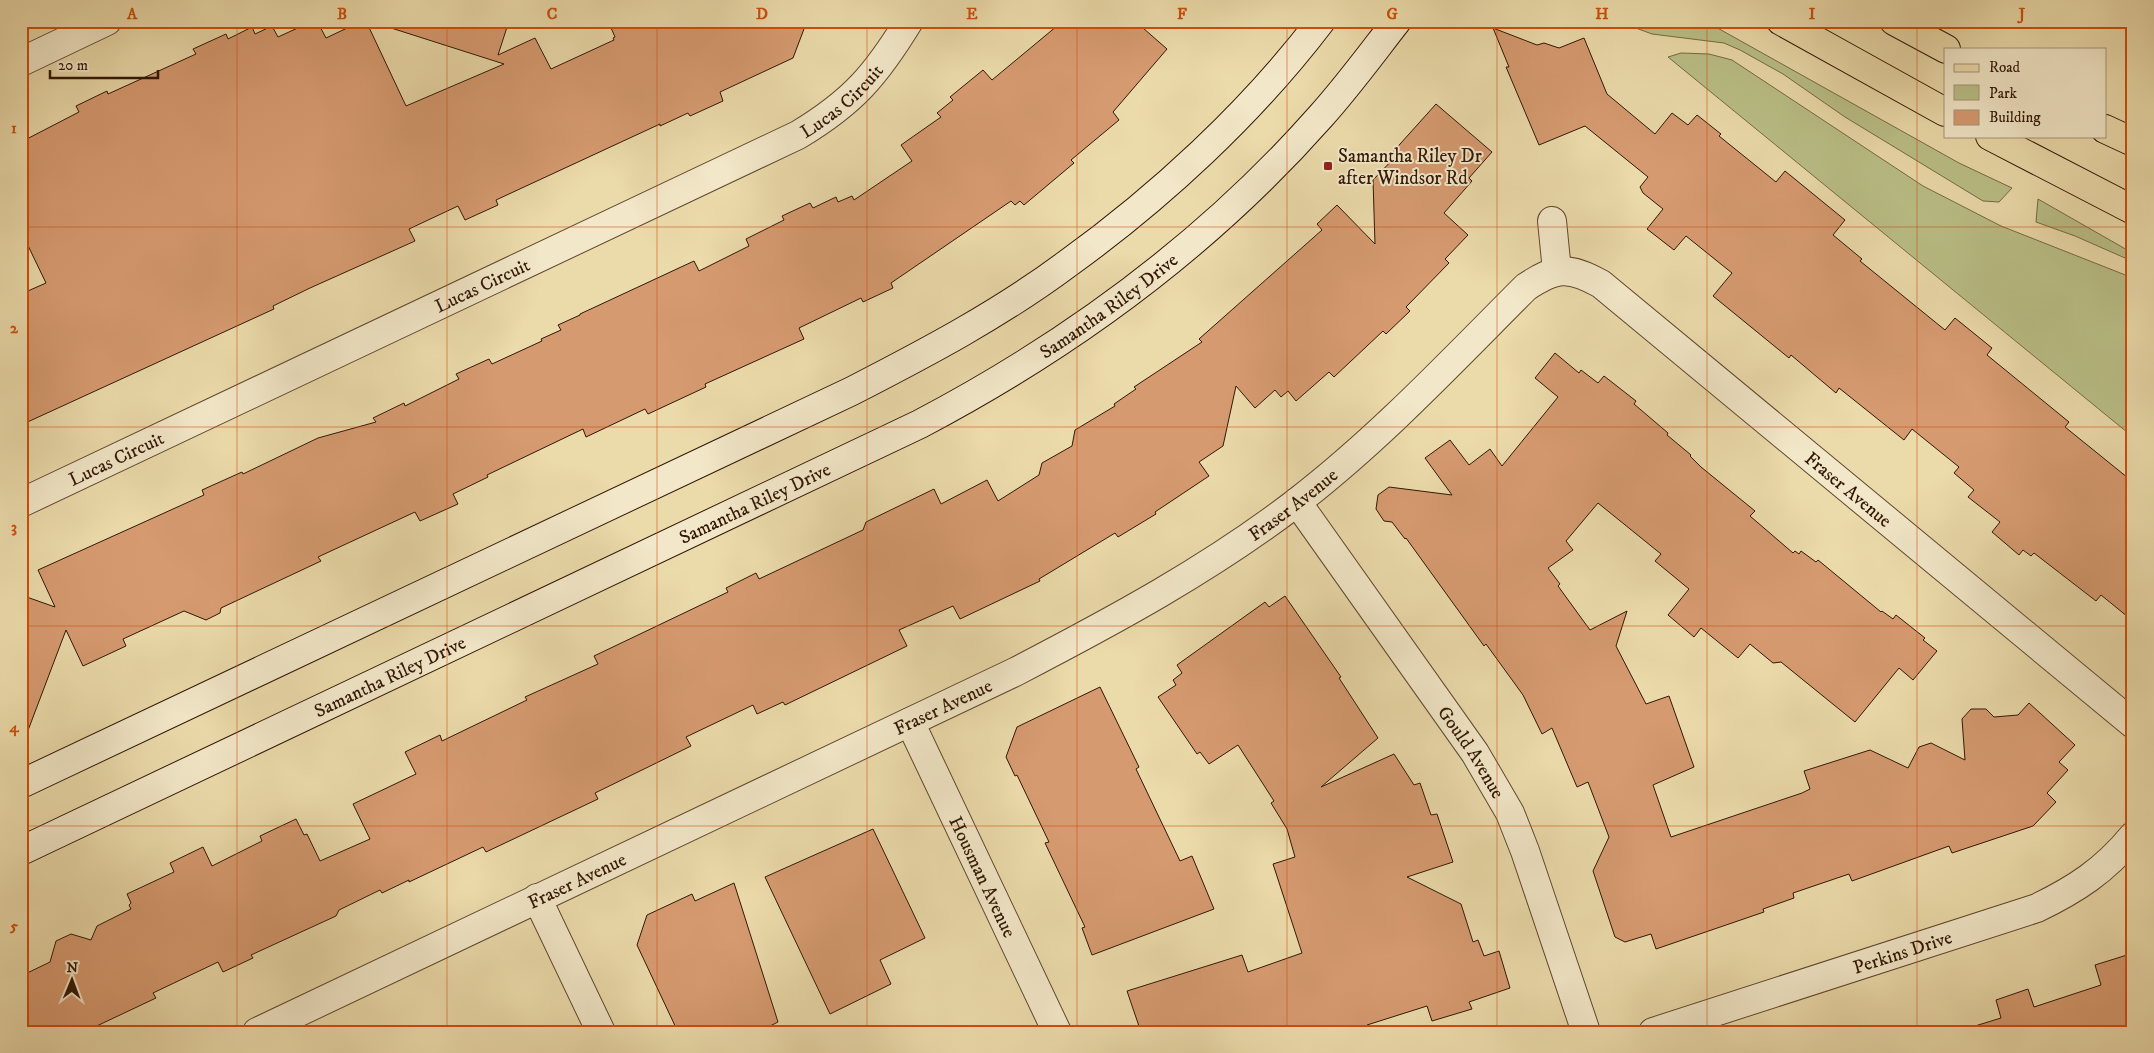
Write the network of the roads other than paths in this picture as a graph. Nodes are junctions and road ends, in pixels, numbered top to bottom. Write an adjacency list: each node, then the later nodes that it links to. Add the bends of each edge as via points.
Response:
1 (107, 21): 8 (street)
2 (909, 21): 17 (street, Lucas Circuit, via 880,67 863,87 829,116 798,135)
3 (1320, 21): 20 (street, via 1276,75 1178,174 1067,265 961,333 852,391)
4 (1397, 21): 22 (street, Samantha Riley Drive, via 1320,117 1230,208 1138,286 1080,330 1023,367 912,429)
5 (1781, 21): 9 (main road)
6 (1894, 21): 7 (main road)
7 (1944, 48)
8 (21, 62)
9 (1944, 111)
10 (2106, 129): 12 (main road)
11 (1994, 138): 13 (main road)
12 (2133, 142)
13 (2133, 210)
14 (1552, 221): 15 (street)
15 (1557, 271): 16 (street, Fraser Avenue, via 1526,287 1395,418); 19 (street, Fraser Avenue, via 1580,273 1601,284)
16 (1297, 502): 18 (street, Fraser Avenue, via 1212,561 1115,620); 27 (street, Gould Avenue, via 1475,753 1510,813)
17 (21, 503)
18 (910, 722): 23 (street, Fraser Avenue); 26 (street, Housman Avenue)
19 (2133, 724)
20 (21, 784)
21 (2133, 836): 28 (street, Perkins Drive, via 2085,882 2037,908)
22 (21, 852)
23 (537, 898): 24 (street, Fraser Avenue); 25 (street)
24 (257, 1032)
25 (601, 1032)
26 (1057, 1032)
27 (1586, 1032)
28 (1653, 1032)

